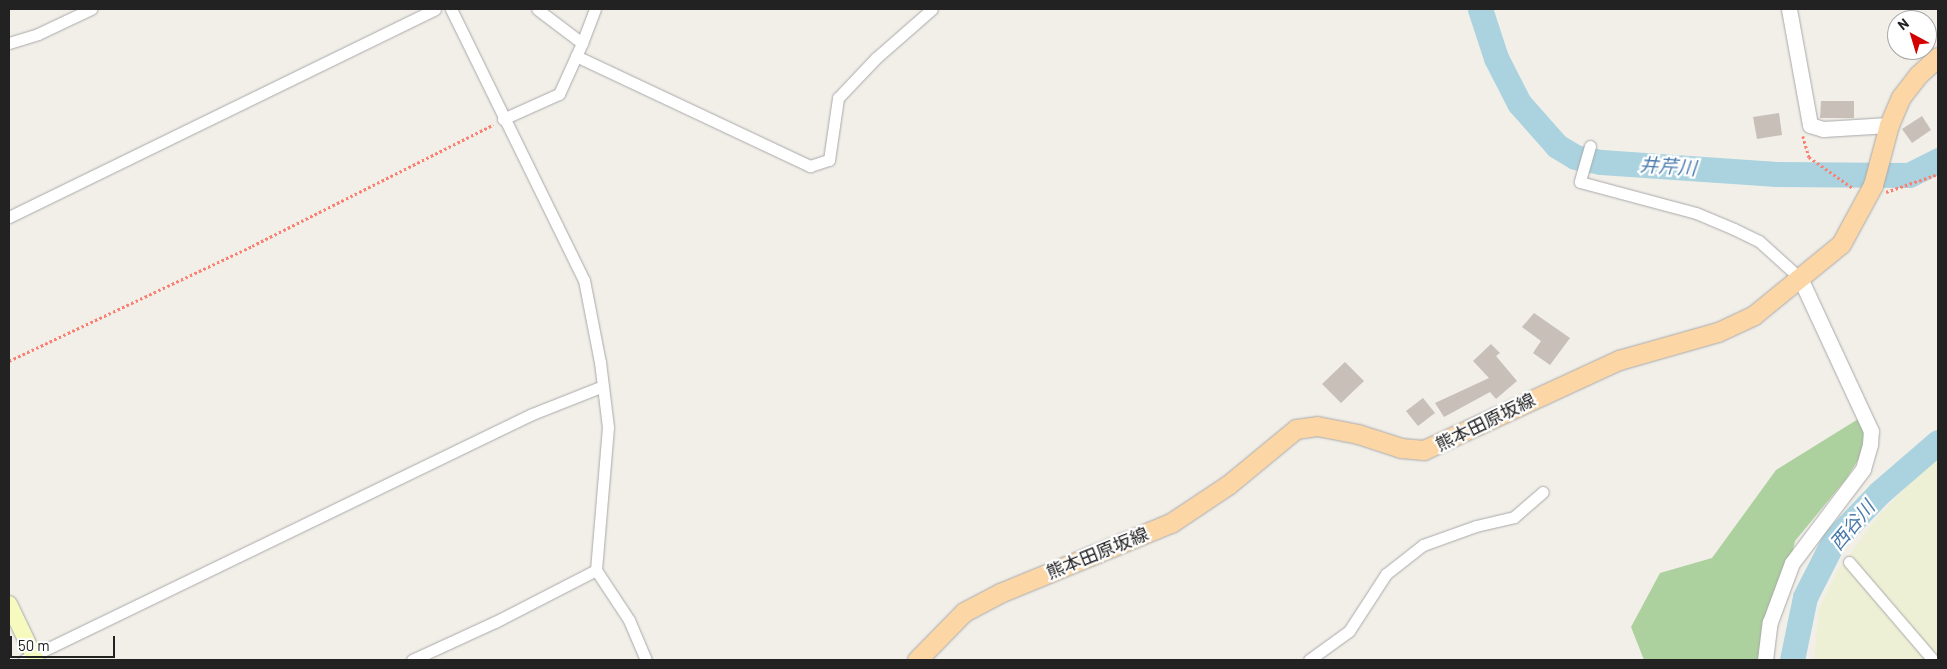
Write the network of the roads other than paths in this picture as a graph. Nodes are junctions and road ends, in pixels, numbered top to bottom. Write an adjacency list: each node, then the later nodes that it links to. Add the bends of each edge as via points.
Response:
1 (91, 9): 8 (street, via 38,34)
2 (434, 9): 15 (street)
3 (452, 9): 12 (street)
4 (537, 9): 9 (street)
5 (595, 9): 9 (street)
6 (932, 9): 10 (street, via 876,58 838,98 829,160 810,166)
7 (1789, 9): 13 (street, via 1810,126 1823,129)
8 (9, 43)
9 (582, 43): 10 (street)
10 (576, 56): 12 (street, via 559,94)
11 (1938, 57): 13 (main road, 熊本田原坂線, via 1901,97)
12 (503, 119): 17 (street, via 584,280)
13 (1889, 125): 16 (main road, 熊本田原坂線, via 1879,159 1841,244)
14 (1590, 146): 16 (street, via 1580,182 1696,213 1734,228 1759,241)
15 (9, 216)
16 (1800, 278): 25 (main road, 熊本田原坂線, via 1754,315 1718,332 1620,360 1424,450 1400,448 1358,434 1317,426 1296,429 1228,485 1172,523 1000,593 964,612); 27 (street, via 1871,431 1870,444 1863,469 1792,563 1770,622)
17 (603, 386): 20 (street, via 608,427); 22 (street, via 532,414)
18 (1543, 492): 26 (street, via 1514,517 1476,526 1423,545 1386,574 1349,631)
19 (1849, 562): 28 (street)
20 (596, 570): 23 (street); 24 (street, via 629,620)
21 (9, 604): 22 (main road)
22 (31, 659)
23 (412, 660)
24 (646, 660)
25 (917, 660)
26 (1309, 660)
27 (1765, 660)
28 (1933, 660)

